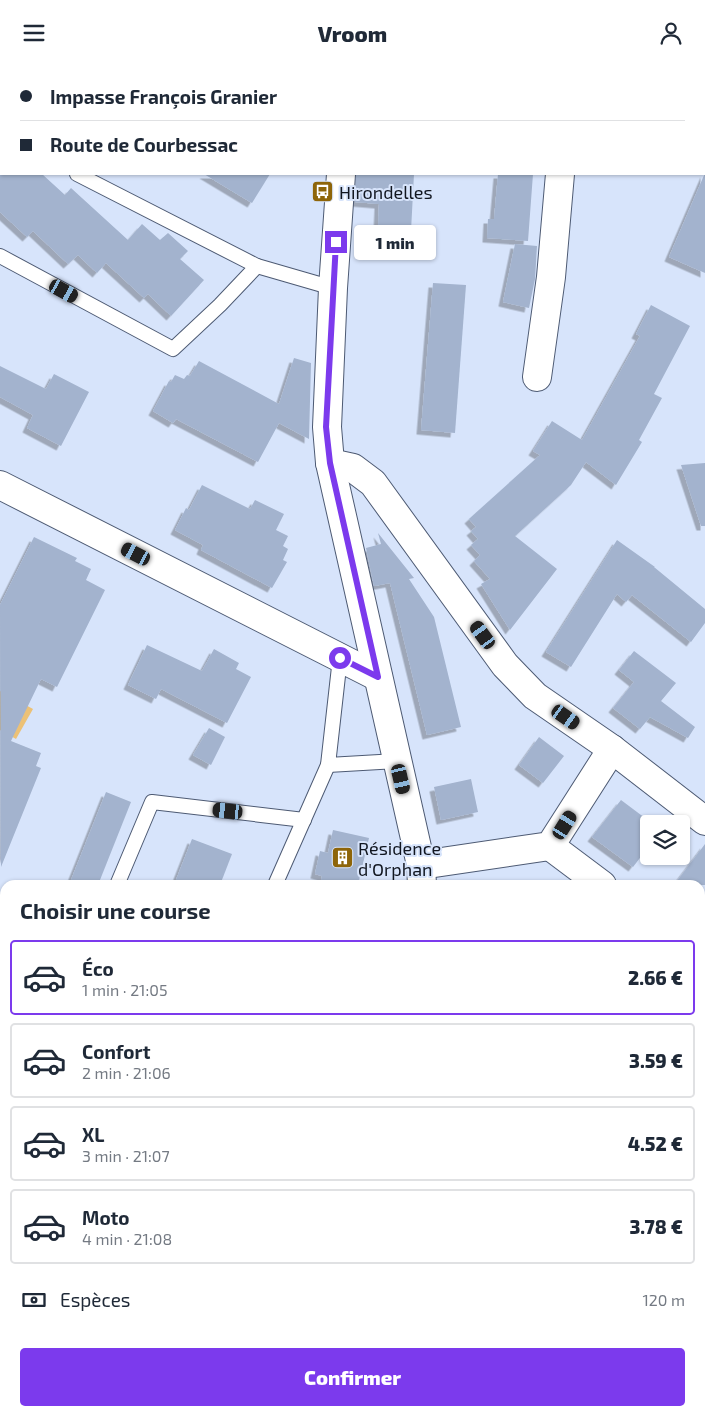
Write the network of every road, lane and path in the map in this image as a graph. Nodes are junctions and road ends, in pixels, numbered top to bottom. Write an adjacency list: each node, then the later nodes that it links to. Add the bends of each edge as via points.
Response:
1 (79, 175): 5 (lane)
2 (341, 175): 6 (street)
3 (560, 175): 7 (street, via 552,277)
4 (0, 256): 5 (lane, via 173,349)
5 (257, 267): 6 (lane)
6 (333, 288): 8 (street, via 326,427)
7 (537, 377)
8 (330, 463): 11 (street); 12 (street, via 353,468 374,483 505,665 535,695)
9 (0, 485): 10 (street)
10 (340, 658): 11 (street); 14 (lane)
11 (378, 677): 13 (street)
12 (612, 749): 16 (street); 17 (street)
13 (397, 761): 14 (lane); 18 (street)
14 (328, 765): 15 (lane)
15 (304, 820): 19 (lane, via 152,802); 20 (lane)
16 (705, 821)
17 (550, 846): 18 (street); 21 (street)
18 (422, 875)
19 (118, 880)
20 (277, 880)
21 (595, 880)

